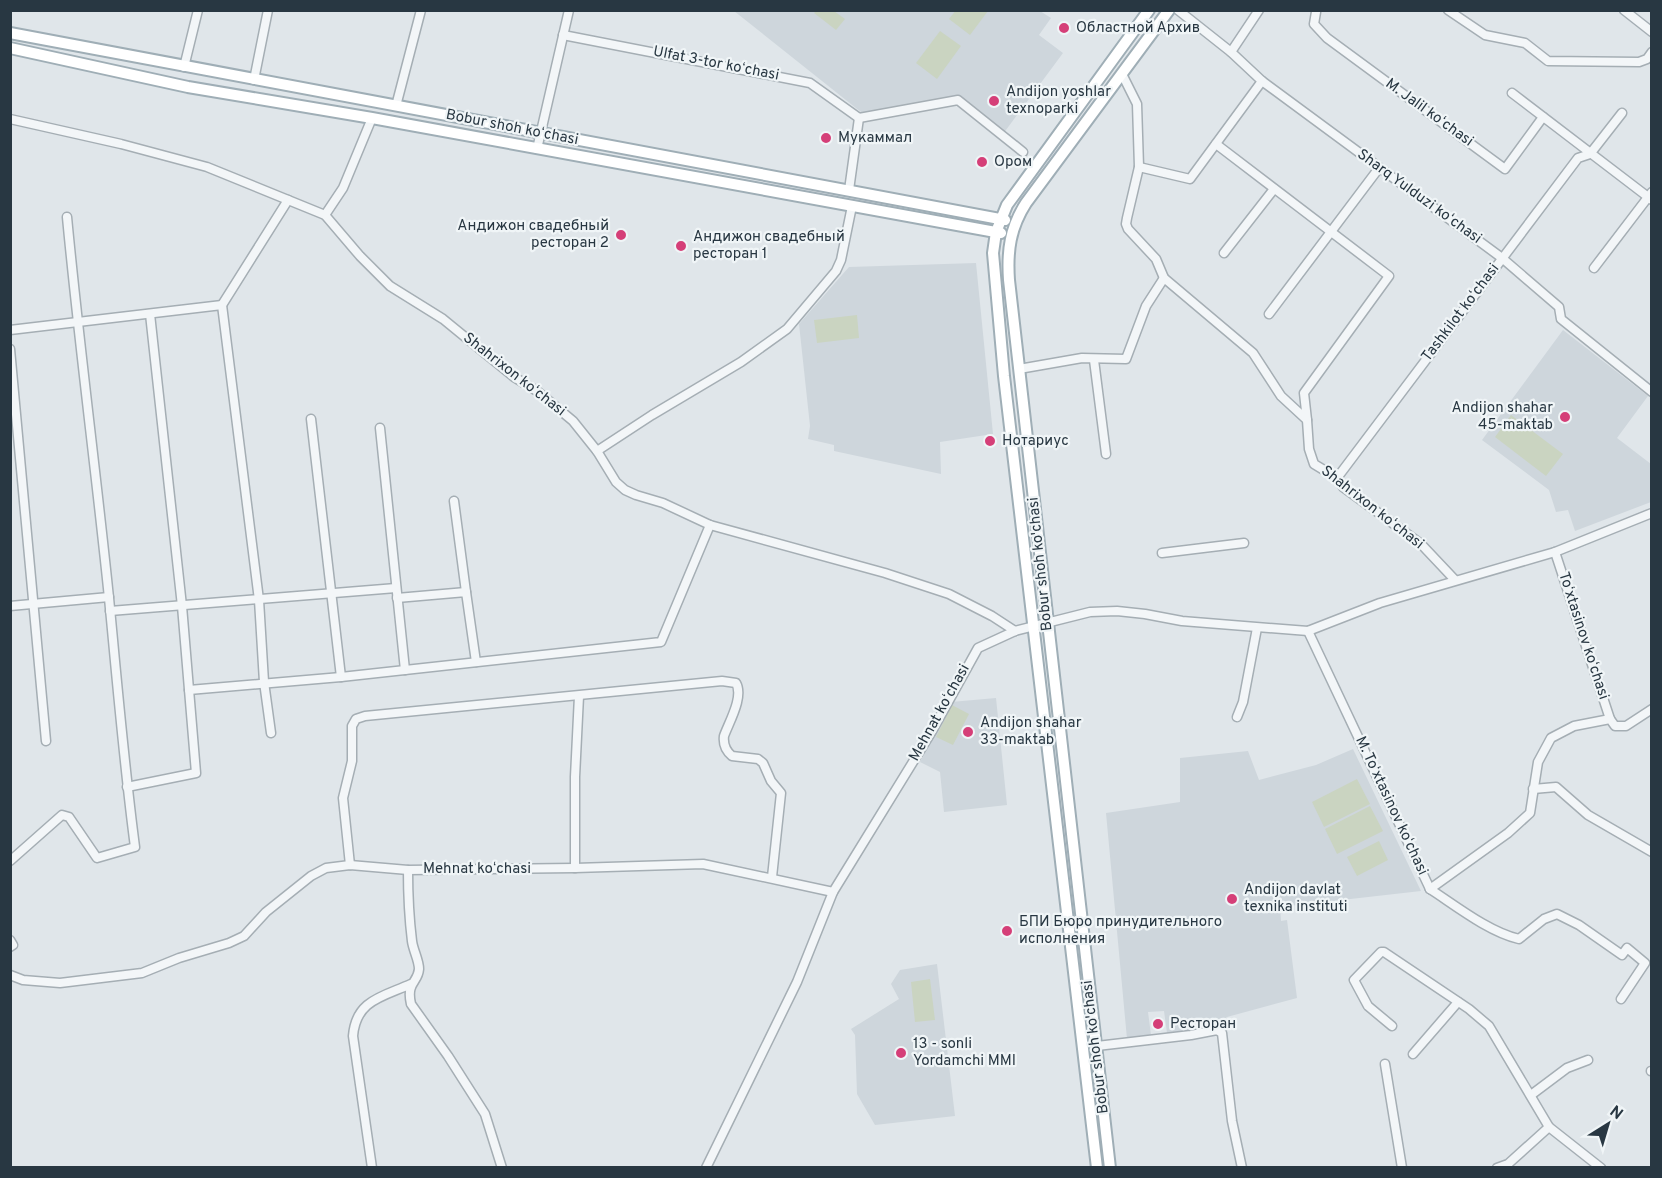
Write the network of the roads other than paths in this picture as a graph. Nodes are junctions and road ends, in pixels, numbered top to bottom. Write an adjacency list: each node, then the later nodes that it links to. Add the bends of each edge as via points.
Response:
1 (198, 10): 18 (street)
2 (268, 10): 20 (street)
3 (421, 10): 23 (street)
4 (569, 10): 14 (street)
5 (1149, 10): 44 (main road, Bobur shoh ko'chasi)
6 (1169, 10): 19 (main road, Bobur shoh ko'chasi)
7 (1178, 10): 16 (street, Sharq Yulduzi koʻchasi)
8 (1259, 10): 16 (street)
9 (1448, 10): 17 (street, via 1485,34 1525,43 1548,61 1639,62)
10 (1624, 10): 12 (street)
11 (1315, 11): 25 (street, M. Jalil koʻchasi, via 1314,24 1328,38 1505,169)
12 (1652, 32)
13 (10, 33): 18 (main road, Bobur shoh koʻchasi)
14 (563, 35): 27 (street, Ulfat 3-tor koʻchasi, via 810,83); 29 (street)
15 (10, 48): 26 (main road, Bobur shoh koʻchasi, via 188,87)
16 (1231, 52): 21 (street, Sharq Yulduzi koʻchasi)
17 (1652, 52)
18 (184, 67): 20 (main road, Bobur shoh koʻchasi)
19 (1122, 74): 34 (street, via 1137,104); 45 (main road, Bobur shoh ko'chasi)
20 (254, 80): 23 (main road, Bobur shoh koʻchasi)
21 (1263, 81): 30 (street); 35 (street, Sharq Yulduzi koʻchasi)
22 (1512, 93): 25 (street)
23 (396, 106): 29 (main road, Bobur shoh koʻchasi)
24 (1622, 113): 33 (street, Tashkilot koʻchasi)
25 (1543, 117): 33 (street)
26 (372, 118): 31 (main road, Bobur shoh koʻchasi); 42 (street, via 343,188)
27 (859, 118): 32 (street, via 958,100); 37 (street)
28 (10, 119): 39 (street, Shahrixon koʻchasi, via 207,167)
29 (540, 134): 31 (street); 37 (main road, Bobur shoh koʻchasi)
30 (1216, 144): 34 (street, via 1190,179); 36 (street)
31 (537, 149): 40 (main road, Bobur shoh koʻchasi)
32 (1023, 152)
33 (1590, 154): 38 (street); 51 (street, Tashkilot koʻchasi, via 1578,158)
34 (1139, 167): 53 (street, via 1126,224 1156,259)
35 (1379, 168): 48 (street); 51 (street, Sharq Yulduzi koʻchasi)
36 (1274, 189): 48 (street); 50 (street)
37 (849, 190): 41 (main road, Bobur shoh koʻchasi)
38 (1650, 196): 52 (street)
39 (288, 200): 42 (street, Shahrixon koʻchasi); 54 (street)
40 (852, 206): 46 (main road, Bobur shoh koʻchasi); 66 (street, via 836,271 787,329)
41 (970, 213): 44 (main road, Bobur shoh koʻchasi); 46 (main road)
42 (325, 215): 66 (street, Shahrixon koʻchasi, via 390,286 443,319 537,391 573,421)
43 (67, 217): 57 (street)
44 (1000, 219): 45 (main road, Bobur shoh koʻchasi); 47 (main road, Bobur shoh ko'chasi)
45 (1014, 222): 49 (main road, Bobur shoh ko'chasi)
46 (969, 227): 47 (main road, Bobur shoh koʻchasi)
47 (996, 232): 49 (main road, Bobur shoh koʻchasi); 87 (main road, Bobur shoh ko'chasi, via 993,273)
48 (1331, 232): 56 (street); 64 (street, Shahrixon koʻchasi, via 1389,276 1304,393)
49 (1010, 235): 61 (main road, Bobur shoh ko'chasi, via 1009,277)
50 (1224, 252)
51 (1502, 258): 62 (street, Sharq Yulduzi koʻchasi, via 1558,307 1561,319); 68 (street, Tashkilot koʻchasi)
52 (1594, 268)
53 (1164, 278): 60 (street, via 1146,306 1126,359); 64 (street, via 1253,353 1281,396)
54 (222, 305): 55 (street); 81 (street)
55 (150, 314): 57 (street); 84 (street)
56 (1269, 314)
57 (77, 323): 58 (street); 79 (street)
58 (10, 330)
59 (10, 349): 82 (street)
60 (1094, 360): 61 (street, via 1082,358); 67 (street)
61 (1019, 369): 86 (main road, Bobur shoh ko'chasi)
62 (1652, 392)
63 (312, 419): 78 (street)
64 (1307, 420): 68 (street, Shahrixon koʻchasi, via 1314,464)
65 (380, 428): 76 (street)
66 (597, 451): 71 (street, Shahrixon koʻchasi, via 625,490)
67 (1106, 454)
68 (1337, 478): 75 (street, Shahrixon koʻchasi, via 1343,487 1421,544)
69 (454, 501): 77 (street)
70 (1652, 513): 73 (street)
71 (710, 525): 89 (street, Shahrixon koʻchasi, via 949,594); 91 (street, via 661,642)
72 (1244, 543): 74 (street)
73 (1555, 552): 75 (street); 99 (street, Toʻxtasinov koʻchasi)
74 (1162, 553)
75 (1455, 580): 90 (street)
76 (396, 588): 78 (street); 80 (street)
77 (466, 592): 80 (street); 91 (street)
78 (333, 594): 81 (street); 93 (street)
79 (109, 597): 82 (street); 85 (street)
80 (397, 598): 92 (street)
81 (259, 600): 84 (street); 94 (street)
82 (33, 603): 83 (street); 101 (street)
83 (10, 606)
84 (182, 606): 85 (street); 95 (street)
85 (110, 611): 102 (street)
86 (1048, 623): 87 (street, Mehnat koʻchasi); 88 (street, via 1113,611); 119 (main road, Bobur shoh ko'chasi)
87 (1034, 627): 89 (street, Mehnat koʻchasi); 128 (main road, Bobur shoh ko'chasi)
88 (1257, 628): 90 (street); 98 (street)
89 (1015, 631): 111 (street, Mehnat koʻchasi, via 978,648 970,658 932,731)
90 (1308, 631): 110 (street, M. Toʻxtasinov koʻchasi)
91 (476, 662): 92 (street)
92 (405, 670): 93 (street)
93 (341, 677): 94 (street)
94 (264, 682): 95 (street); 100 (street)
95 (189, 690): 102 (street, via 196,773)
96 (579, 696): 106 (street, via 357,719 352,726 352,761 343,798); 107 (street); 109 (street, via 722,681 736,683 738,697 724,736 725,748 732,756 758,759 782,793)
97 (1652, 709): 99 (street, M. Toʻxtasinov koʻchasi, via 1626,726 1615,726)
98 (1237, 717)
99 (1610, 719): 103 (street, M. Toʻxtasinov koʻchasi, via 1574,726 1551,738 1541,754)
100 (271, 733)
101 (46, 741)
102 (127, 787): 105 (street, via 135,847 97,858 69,817 62,815)
103 (1533, 789): 104 (street, via 1556,787 1588,815); 110 (street, M. Toʻxtasinov koʻchasi, via 1530,813)
104 (1652, 852)
105 (10, 861)
106 (350, 865): 108 (street); 114 (street, via 326,868 311,876 266,912 244,936 229,944 142,973 60,983)
107 (575, 868): 108 (street, Mehnat koʻchasi); 109 (street, Mehnat koʻchasi, via 703,864)
108 (408, 870): 115 (street, Mehnat koʻchasi, via 412,944 419,967)
109 (772, 878): 111 (street, Mehnat koʻchasi)
110 (1430, 889): 116 (street, via 1511,937 1519,939 1557,914 1622,955 1627,948 1645,963)
111 (833, 892): 127 (street, Mehnat koʻchasi, via 797,982)
112 (10, 940): 113 (street)
113 (10, 947)
114 (10, 975)
115 (411, 984): 125 (street, via 370,1002 354,1024); 126 (street, Mehnat koʻchasi, via 411,1004 485,1114)
116 (1621, 999)
117 (1458, 1002): 118 (street, via 1381,952 1354,980 1368,1006); 120 (street); 123 (street, via 1489,1026)
118 (1392, 1026)
119 (1096, 1046): 129 (main road, Bobur shoh ko'chasi); 130 (street, via 1217,1030 1222,1033 1232,1121)
120 (1413, 1054)
121 (1588, 1060): 123 (street, via 1567,1068)
122 (1384, 1064): 131 (street)
123 (1531, 1095): 124 (street)
124 (1549, 1127): 132 (street, via 1508,1164); 133 (street)
125 (372, 1167)
126 (502, 1167)
127 (706, 1167)
128 (1097, 1167)
129 (1110, 1167)
130 (1242, 1167)
131 (1402, 1167)
132 (1499, 1167)
133 (1601, 1167)

